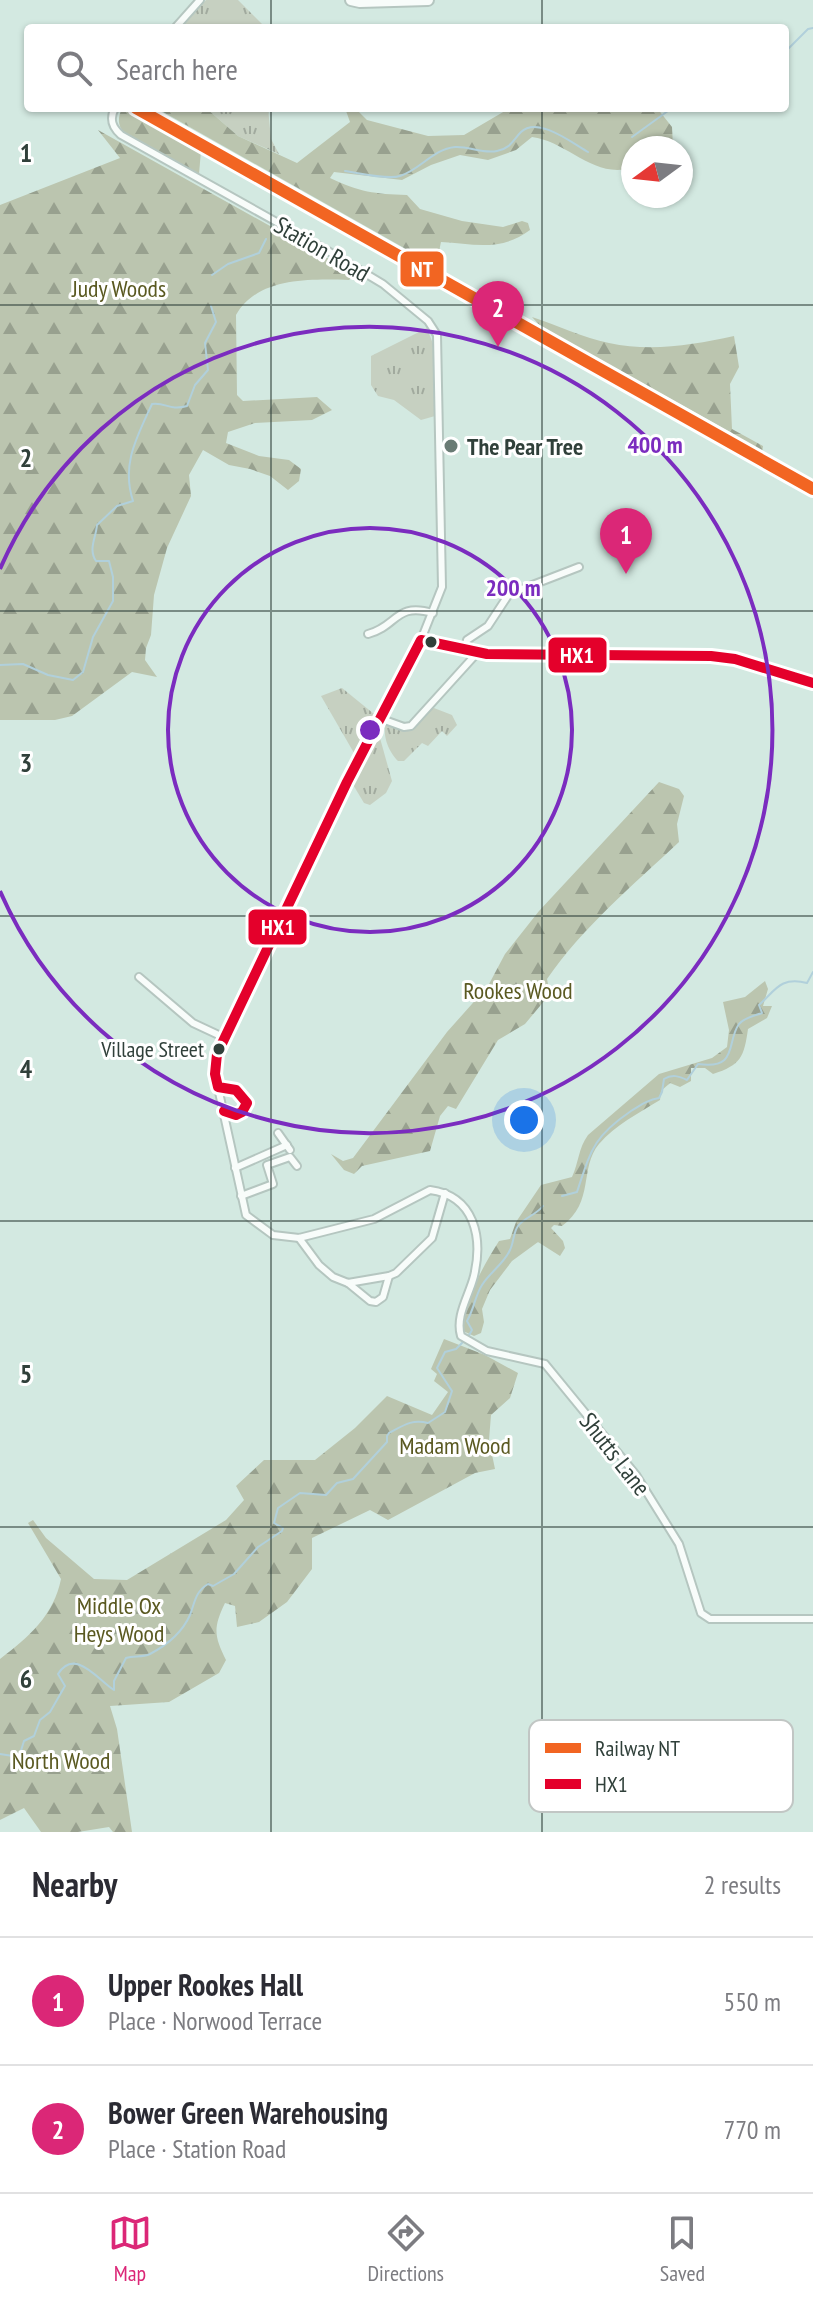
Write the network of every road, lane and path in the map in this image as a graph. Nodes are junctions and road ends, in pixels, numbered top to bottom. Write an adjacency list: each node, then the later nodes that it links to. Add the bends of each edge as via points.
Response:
1 (200, 0): 4 (street)
2 (351, 0): 3 (main road)
3 (428, 0)
4 (179, 24)
5 (115, 112): 7 (street, Station Road, via 113,126 121,135 383,284 437,335 442,587)
6 (579, 567): 10 (street, via 509,594)
7 (433, 613): 8 (street, via 402,612 380,631); 9 (street, Station Road)
8 (368, 634)
9 (421, 640): 10 (street); 13 (street)
10 (465, 648): 11 (street)
11 (478, 652): 12 (street, via 711,656); 13 (street, via 411,726)
12 (813, 683)
13 (379, 718): 15 (street)
14 (139, 977): 15 (street, via 193,1023)
15 (225, 1038): 16 (street, via 215,1064)
16 (218, 1087): 17 (street); 17 (street, via 238,1091 247,1103 236,1115)
17 (224, 1111): 20 (street)
18 (278, 1133): 20 (street, via 289,1148)
19 (297, 1166): 22 (street, via 290,1157 267,1165 273,1184)
20 (235, 1168): 22 (street)
21 (445, 1193): 23 (street, via 430,1190 374,1219); 24 (street, via 432,1238); 26 (street, Shutts Lane, via 469,1213 477,1247 460,1334 487,1351 545,1364 636,1475 679,1544 701,1613 710,1619)
22 (241, 1196): 23 (street, via 246,1215 263,1230)
23 (299, 1238): 25 (street, via 326,1273)
24 (389, 1276): 25 (street); 25 (street, via 383,1297 376,1302)
25 (348, 1283)
26 (813, 1619)

